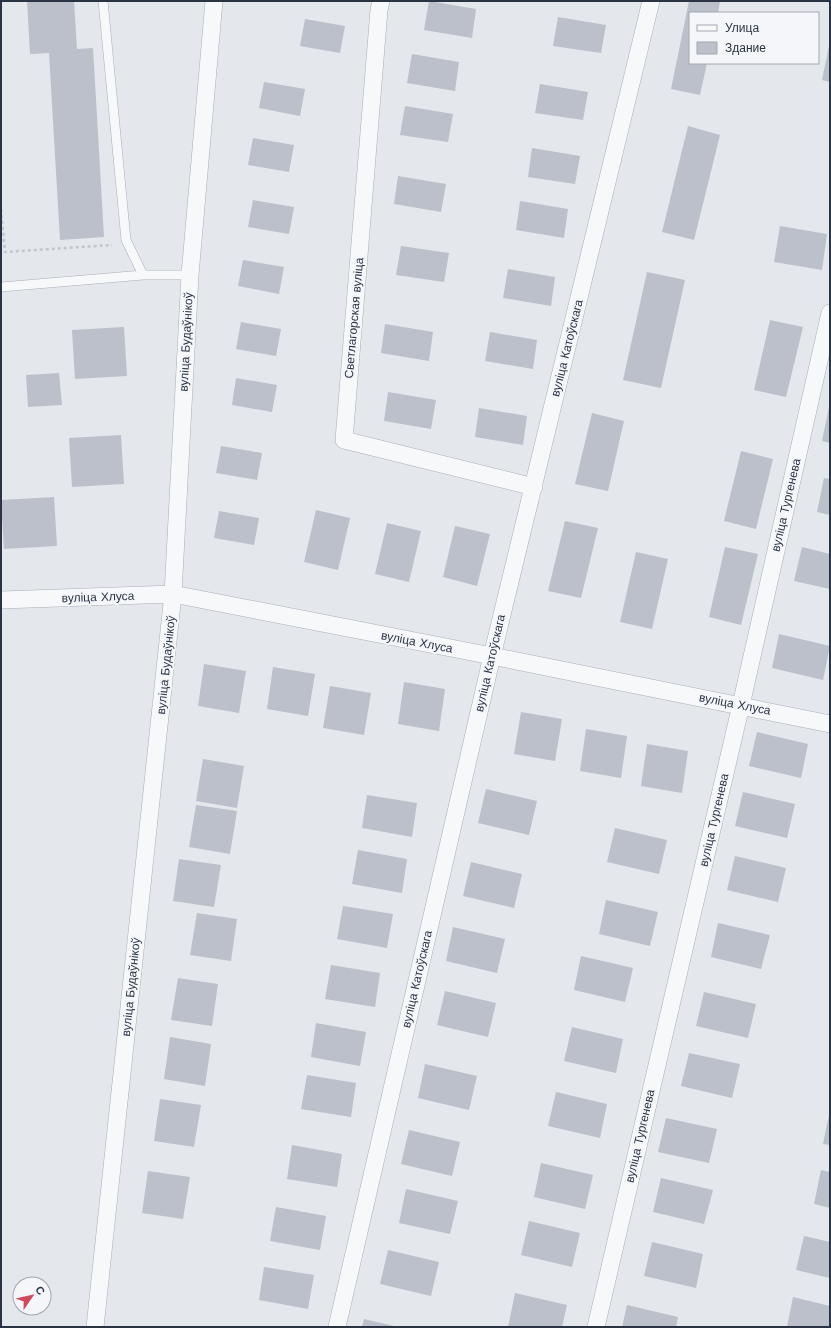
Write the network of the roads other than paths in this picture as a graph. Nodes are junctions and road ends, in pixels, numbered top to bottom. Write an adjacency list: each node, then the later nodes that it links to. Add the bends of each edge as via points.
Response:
1 (103, 1): 5 (lane, via 126,240)
2 (214, 1): 6 (street, вуліца Будаўнікоў)
3 (381, 1): 9 (street, Светлагорская вуліца, via 344,440)
4 (651, 1): 9 (street, вуліца Катоўскага)
5 (143, 275): 6 (lane); 7 (lane)
6 (190, 275): 10 (street, вуліца Будаўнікоў)
7 (1, 287)
8 (830, 313): 13 (street, вуліца Тургенева)
9 (534, 487): 12 (street, вуліца Катоўскага)
10 (173, 594): 11 (street, вуліца Хлуса); 12 (street, вуліца Хлуса); 15 (street, вуліца Будаўнікоў)
11 (1, 600)
12 (492, 656): 13 (street, вуліца Хлуса); 16 (street, вуліца Катоўскага)
13 (741, 705): 14 (street, вуліца Хлуса); 17 (street, вуліца Тургенева)
14 (830, 724)
15 (95, 1327)
16 (337, 1327)
17 (596, 1327)

